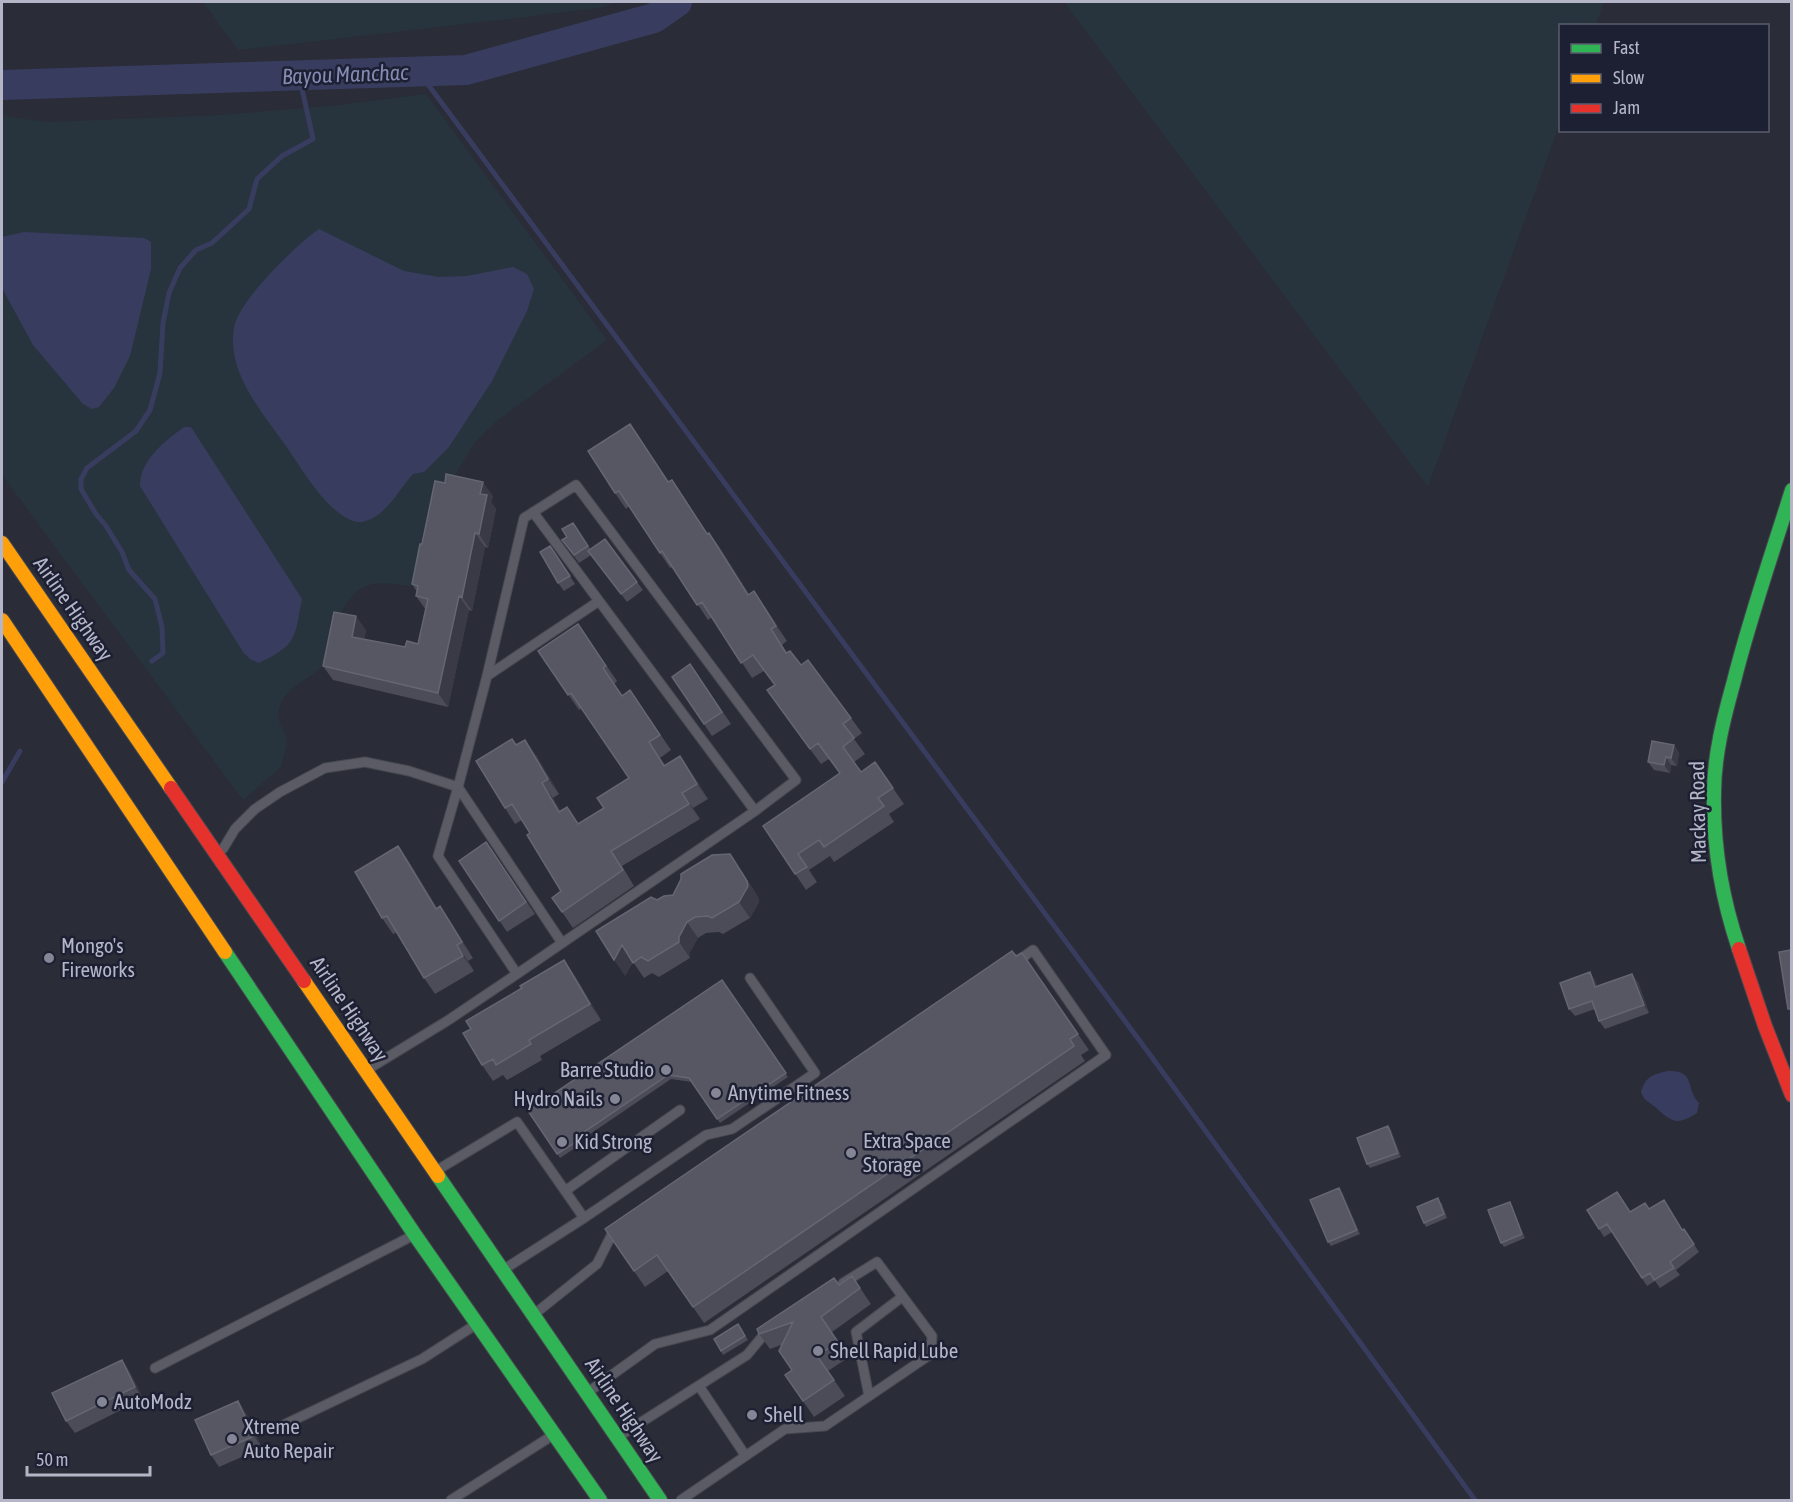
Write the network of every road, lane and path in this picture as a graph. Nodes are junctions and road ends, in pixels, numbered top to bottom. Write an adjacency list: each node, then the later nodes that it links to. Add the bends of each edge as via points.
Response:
1 (1791, 490): 22 (main road, Mackay Road, via 1726,710 1714,792 1723,894 1732,932)
2 (533, 512): 4 (lane); 6 (lane, via 524,518); 10 (lane, via 576,485 789,770 796,780)
3 (2, 543): 11 (main road, Airline Highway)
4 (598, 601): 6 (lane); 10 (lane)
5 (2, 620): 7 (main road)
6 (487, 676): 8 (lane)
7 (87, 748): 9 (main road, via 105,752); 14 (main road)
8 (458, 787): 11 (lane, via 365,762 325,768 255,808 235,829); 15 (lane); 17 (lane, via 438,856)
9 (139, 800)
10 (755, 811): 15 (lane)
11 (219, 857): 12 (main road); 20 (main road, Airline Highway)
12 (205, 858)
13 (196, 882): 14 (main road)
14 (182, 890): 28 (main road)
15 (562, 943): 17 (lane)
16 (1004, 970): 37 (lane, via 1034,950 1106,1055 710,1330 655,1344)
17 (517, 974): 21 (lane)
18 (750, 978): 26 (lane, via 814,1073 732,1129 706,1135)
19 (289, 984): 20 (main road, via 315,1018)
20 (334, 1025): 21 (main road, Airline Highway)
21 (366, 1071): 24 (main road, Airline Highway)
22 (1791, 1095)
23 (680, 1110): 25 (lane)
24 (435, 1171): 25 (lane, via 517,1122); 29 (main road, Airline Highway)
25 (565, 1191): 26 (lane)
26 (585, 1218): 29 (lane)
27 (630, 1222): 32 (lane, via 612,1234 597,1264)
28 (415, 1235): 33 (main road); 35 (lane)
29 (502, 1270): 32 (main road, Airline Highway)
30 (837, 1287): 31 (lane, via 877,1262)
31 (902, 1297): 38 (lane, via 856,1332); 38 (lane, via 932,1336 931,1354)
32 (533, 1316): 37 (main road, Airline Highway)
33 (476, 1324): 39 (lane, via 422,1359); 40 (main road)
34 (776, 1326): 36 (lane, via 747,1355)
35 (155, 1368)
36 (699, 1386): 41 (lane); 42 (lane)
37 (586, 1393): 41 (main road, Airline Highway)
38 (868, 1396): 42 (lane, via 825,1426 785,1429)
39 (277, 1428)
40 (555, 1434): 43 (lane); 44 (main road)
41 (617, 1438): 45 (main road, Airline Highway)
42 (745, 1455): 46 (lane)
43 (450, 1500)
44 (600, 1500)
45 (660, 1500)
46 (681, 1500)

